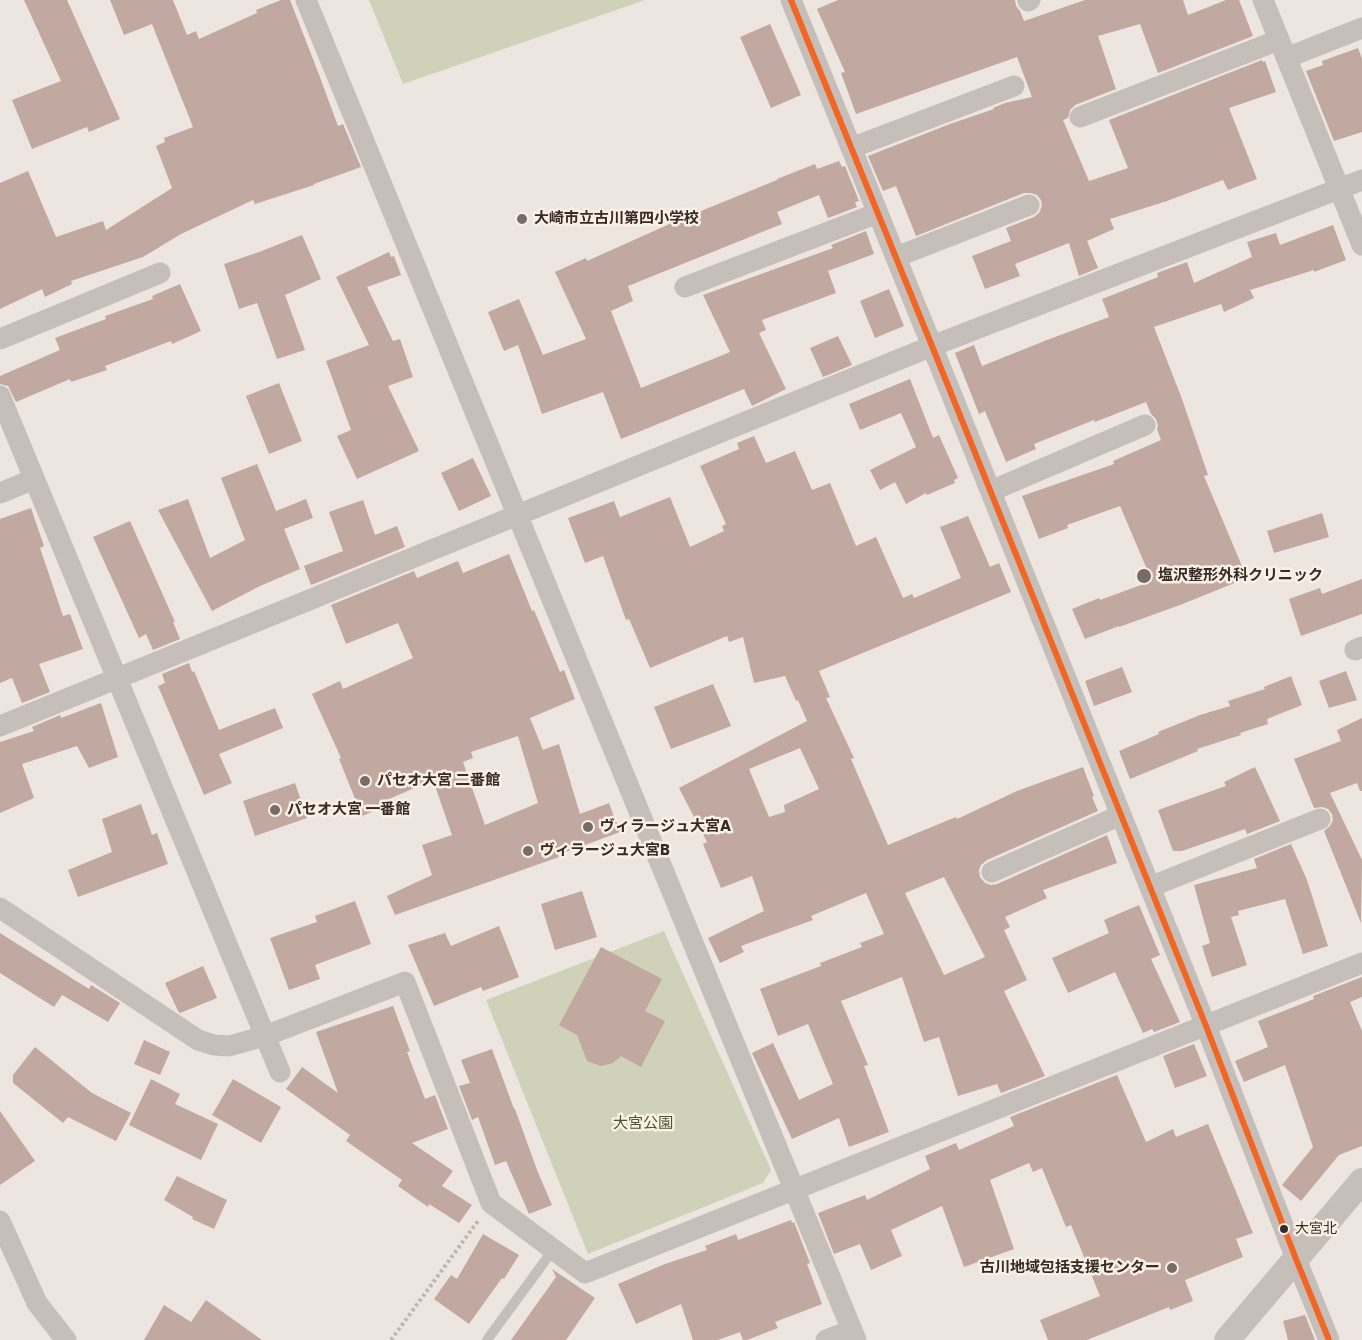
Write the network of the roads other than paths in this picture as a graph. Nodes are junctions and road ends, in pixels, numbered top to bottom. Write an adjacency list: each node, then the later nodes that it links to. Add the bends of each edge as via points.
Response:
1 (306, 0): 24 (street)
2 (790, 0): 8 (street)
3 (1263, 0): 5 (street)
4 (1362, 28): 5 (street)
5 (1283, 49): 7 (street); 10 (street)
6 (1014, 86): 8 (street)
7 (1080, 117)
8 (851, 148): 12 (street)
9 (1362, 180): 10 (street)
10 (1339, 189): 13 (street); 18 (street)
11 (1029, 205): 14 (street)
12 (878, 213): 14 (street); 16 (street)
13 (1362, 245)
14 (896, 257): 18 (street)
15 (160, 273): 17 (street)
16 (685, 287)
17 (0, 339)
18 (932, 346): 22 (street); 24 (street)
19 (0, 396): 21 (street)
20 (1145, 425): 22 (street)
21 (34, 479): 23 (street); 25 (street)
22 (991, 491): 27 (street)
23 (0, 493)
24 (518, 515): 25 (street); 37 (street)
25 (117, 679): 26 (street); 34 (street)
26 (0, 726)
27 (1121, 816): 29 (street); 30 (street)
28 (1320, 819): 30 (street)
29 (992, 872)
30 (1150, 887): 33 (street)
31 (0, 909): 34 (street, via 198,1040 229,1046)
32 (1362, 963): 33 (street)
33 (1206, 1026): 37 (street); 40 (street)
34 (265, 1036): 35 (street); 39 (street, via 405,982 491,1203)
35 (280, 1072)
36 (1362, 1181): 40 (street)
37 (795, 1190): 39 (street, via 585,1274); 41 (street)
38 (0, 1221): 42 (street, via 37,1303)
39 (553, 1250): 43 (lane)
40 (1296, 1259): 45 (street); 46 (street)
41 (854, 1335): 44 (street)
42 (66, 1340)
43 (487, 1340)
44 (826, 1340)
45 (1227, 1340)
46 (1329, 1340)

